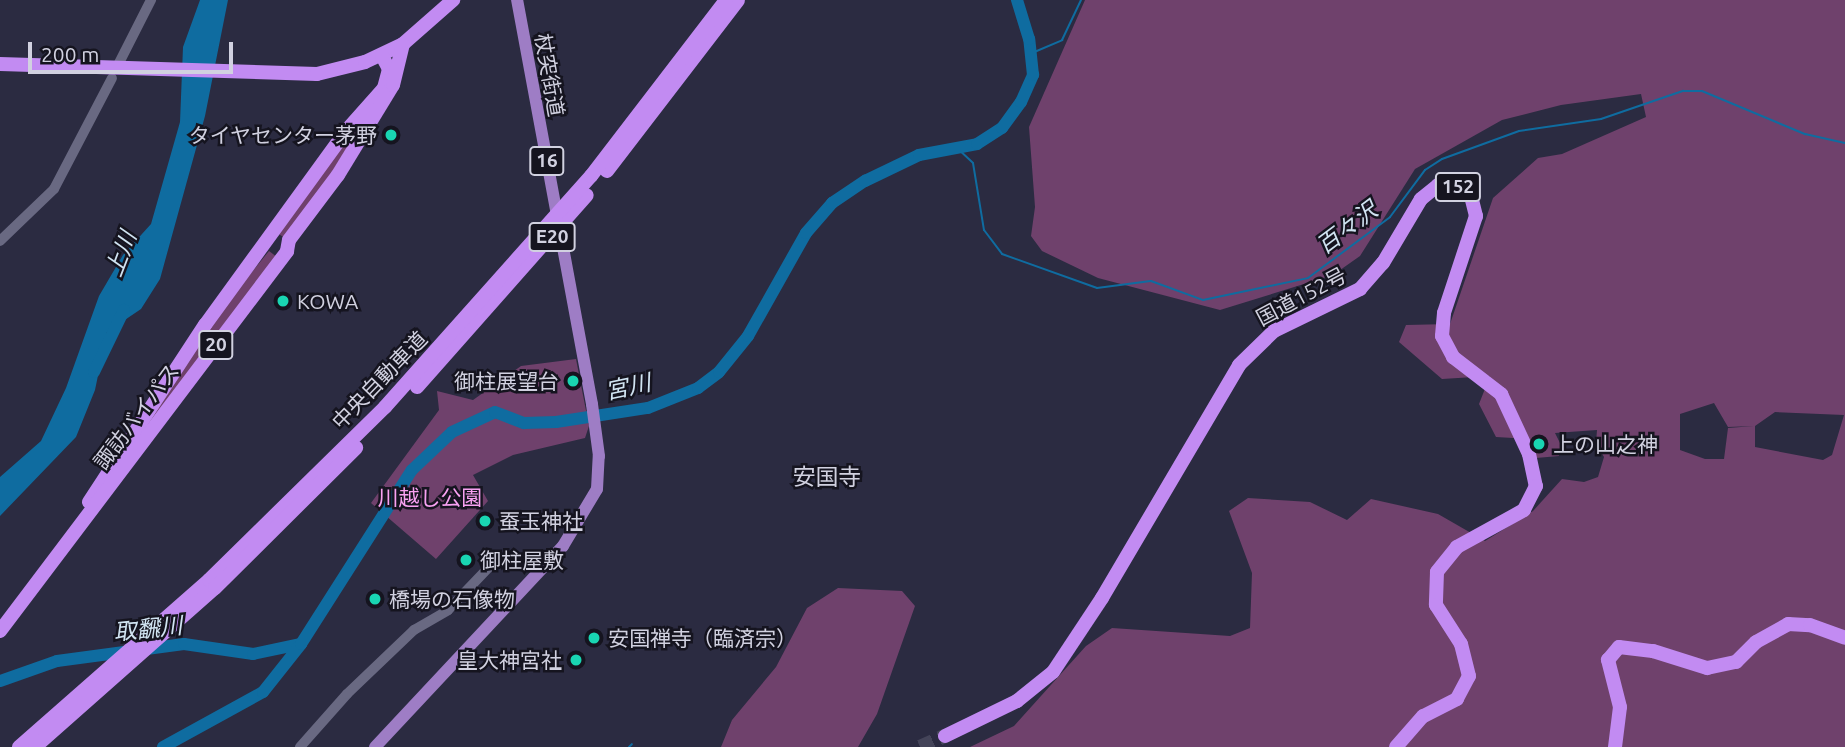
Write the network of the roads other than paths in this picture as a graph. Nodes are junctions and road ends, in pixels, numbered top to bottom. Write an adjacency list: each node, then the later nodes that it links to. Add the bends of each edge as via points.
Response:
1 (151, 0): 8 (street)
2 (453, 0): 6 (highway)
3 (517, 0): 22 (main road, 杖突街道 / 16, via 596,427 599,456 593,500 563,546)
4 (726, 0): 11 (highway, 中央自動車道 / E20)
5 (738, 0): 11 (highway, 中央自動車道 / E20)
6 (403, 44): 7 (highway); 15 (highway, 諏訪バイパス / 20, via 393,85 338,175 289,240 287,251)
7 (382, 56): 9 (highway, via 317,74); 14 (highway, 諏訪バイパス / 20, via 389,69 384,88 346,131 205,325 57,554)
8 (119, 63)
9 (0, 64)
10 (112, 78): 12 (street, via 54,189)
11 (666, 90): 17 (highway, 中央自動車道 / E20, via 424,373 212,584)
12 (0, 242)
13 (490, 566): 21 (street, via 448,610 408,635)
14 (0, 624)
15 (0, 631)
16 (1845, 638): 24 (highway, via 1810,625 1788,624 1773,630 1736,662 1707,668 1653,651 1619,647 1608,660 1620,708)
17 (74, 708): 19 (highway, 中央自動車道 / E20); 20 (highway, 中央自動車道 / E20)
18 (945, 736): 23 (highway, 国道152号 / 152, via 1017,701 1053,672 1248,354 1274,331 1360,289 1383,263 1420,199 1438,185 1448,184 1471,196 1476,216 1444,313 1442,336 1453,357 1501,394 1528,454 1536,486 1524,510 1458,547 1437,572 1436,605 1461,644 1469,676 1457,699 1423,716)
19 (19, 747)
20 (35, 747)
21 (300, 747)
22 (375, 747)
23 (1396, 747)
24 (1615, 747)

